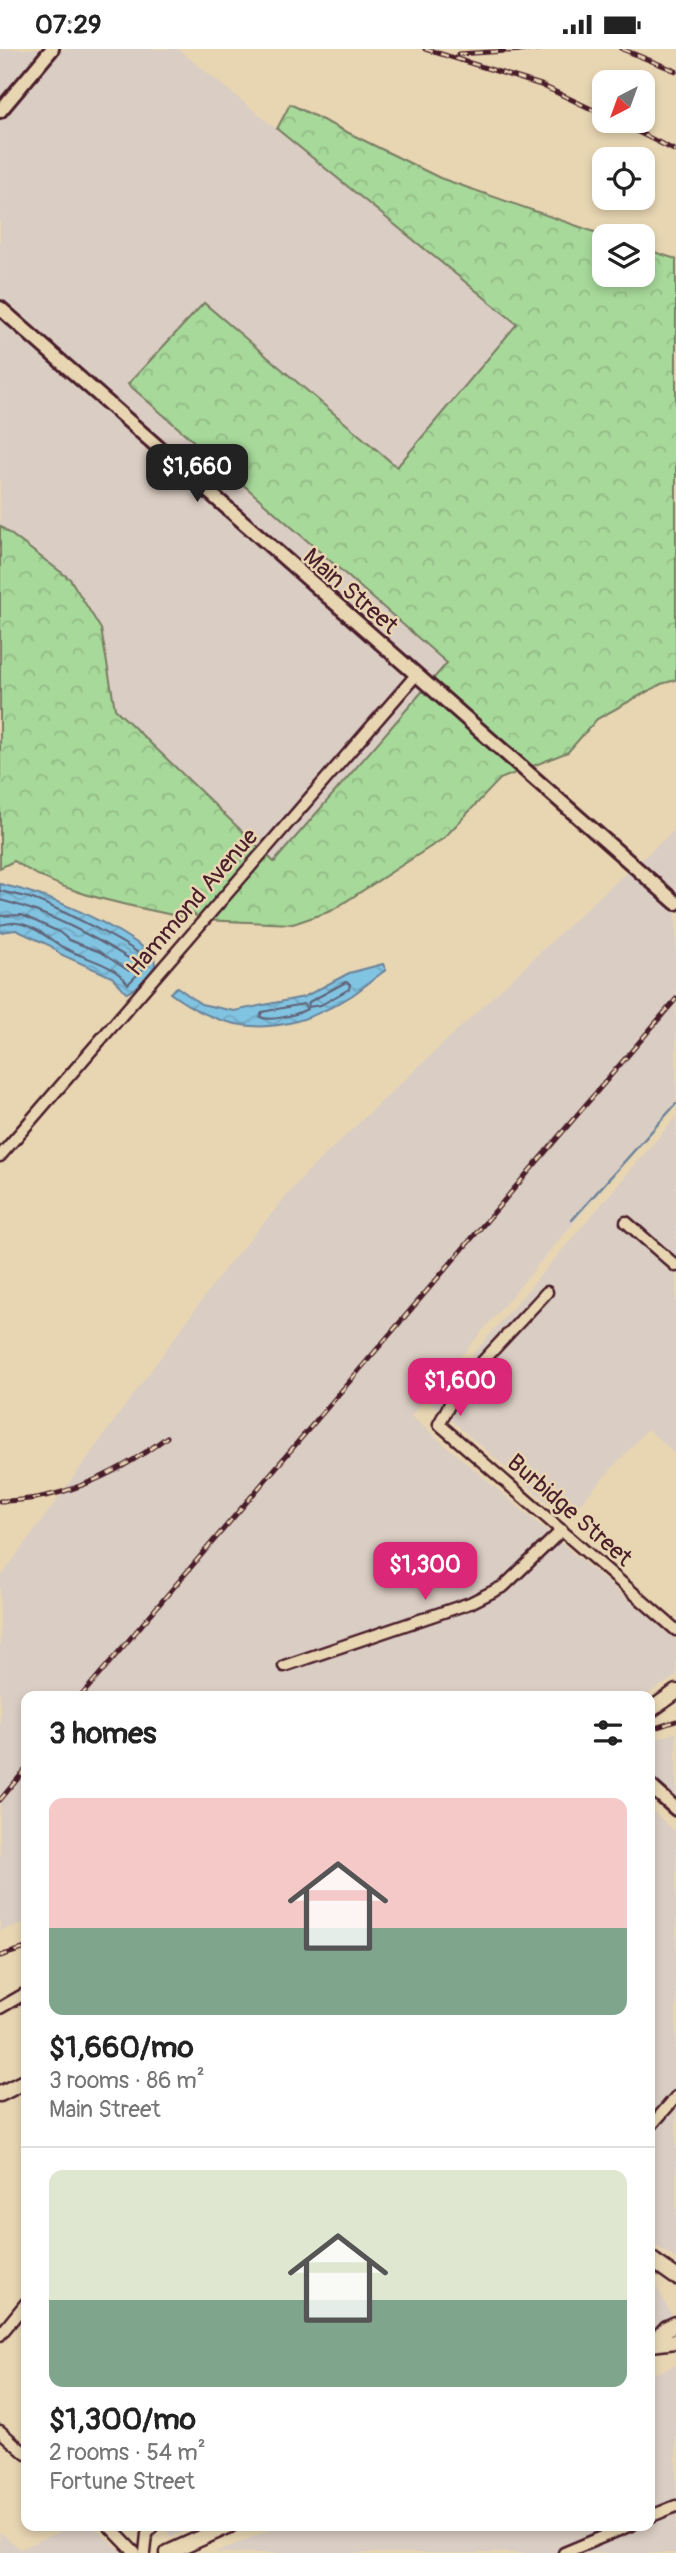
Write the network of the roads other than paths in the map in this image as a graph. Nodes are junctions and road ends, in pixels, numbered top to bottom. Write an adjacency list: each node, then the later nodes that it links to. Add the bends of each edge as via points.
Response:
1 (52, 49): 2 (street)
2 (0, 111)
3 (0, 309): 4 (street, Main Street)
4 (415, 675): 5 (street, Main Street); 6 (street, Hammond Avenue)
5 (676, 903)
6 (0, 1156)
7 (626, 1222): 8 (street)
8 (676, 1266)
9 (547, 1292): 10 (street, Burbidge Street, via 459,1387 439,1424)
10 (562, 1530): 11 (street, Burbidge Street); 12 (street, via 503,1586)
11 (676, 1630)
12 (284, 1666)
13 (676, 1692): 14 (main road)
14 (655, 1707)
15 (655, 1790): 16 (street)
16 (676, 1809)
17 (21, 1996): 18 (street)
18 (0, 2008)
19 (21, 2084): 20 (main road)
20 (0, 2094)
21 (676, 2097): 22 (street)
22 (655, 2121)
23 (655, 2261): 25 (main road)
24 (655, 2263): 26 (main road)
25 (676, 2266)
26 (676, 2277)
27 (21, 2309): 29 (street)
28 (676, 2324): 30 (main road)
29 (0, 2335)
30 (655, 2340)
31 (676, 2341): 32 (main road)
32 (655, 2343)
33 (0, 2431): 34 (street)
34 (21, 2450)
35 (676, 2506): 36 (street)
36 (655, 2515)
37 (114, 2531): 41 (street)
38 (149, 2531): 42 (street)
39 (217, 2531): 43 (main road)
40 (617, 2531): 44 (street)
41 (135, 2553)
42 (145, 2553)
43 (168, 2553)
44 (564, 2553)

